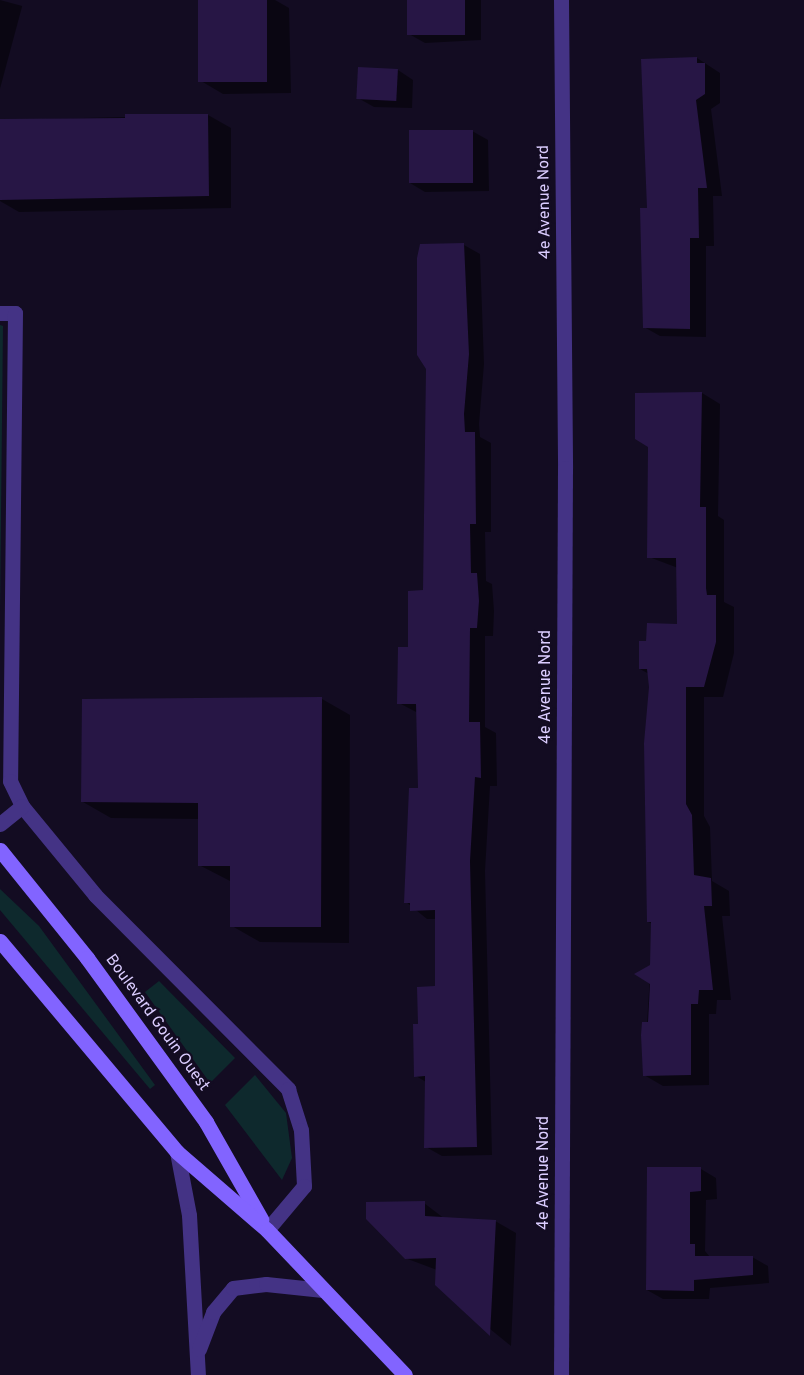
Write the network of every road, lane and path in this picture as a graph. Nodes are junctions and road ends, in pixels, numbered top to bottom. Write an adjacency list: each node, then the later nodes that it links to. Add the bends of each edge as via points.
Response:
1 (561, 0): 13 (street, 4e Avenue Nord, via 565,456)
2 (0, 313): 3 (street, via 15,313 9,768)
3 (22, 806): 4 (street); 8 (street, via 110,912 288,1089 301,1130 304,1186)
4 (0, 824)
5 (0, 850): 8 (main road, Boulevard Gouin Ouest, via 87,958 206,1122)
6 (0, 941): 7 (main road, Boulevard Gouin Ouest)
7 (177, 1152): 8 (main road, Boulevard Gouin Ouest); 10 (street, via 189,1215)
8 (267, 1230): 9 (main road, Boulevard Gouin Ouest)
9 (323, 1290): 10 (street, via 258,1284 233,1288 213,1312); 12 (main road, Boulevard Gouin Ouest)
10 (197, 1354): 11 (street)
11 (198, 1375)
12 (405, 1375)
13 (561, 1375)

